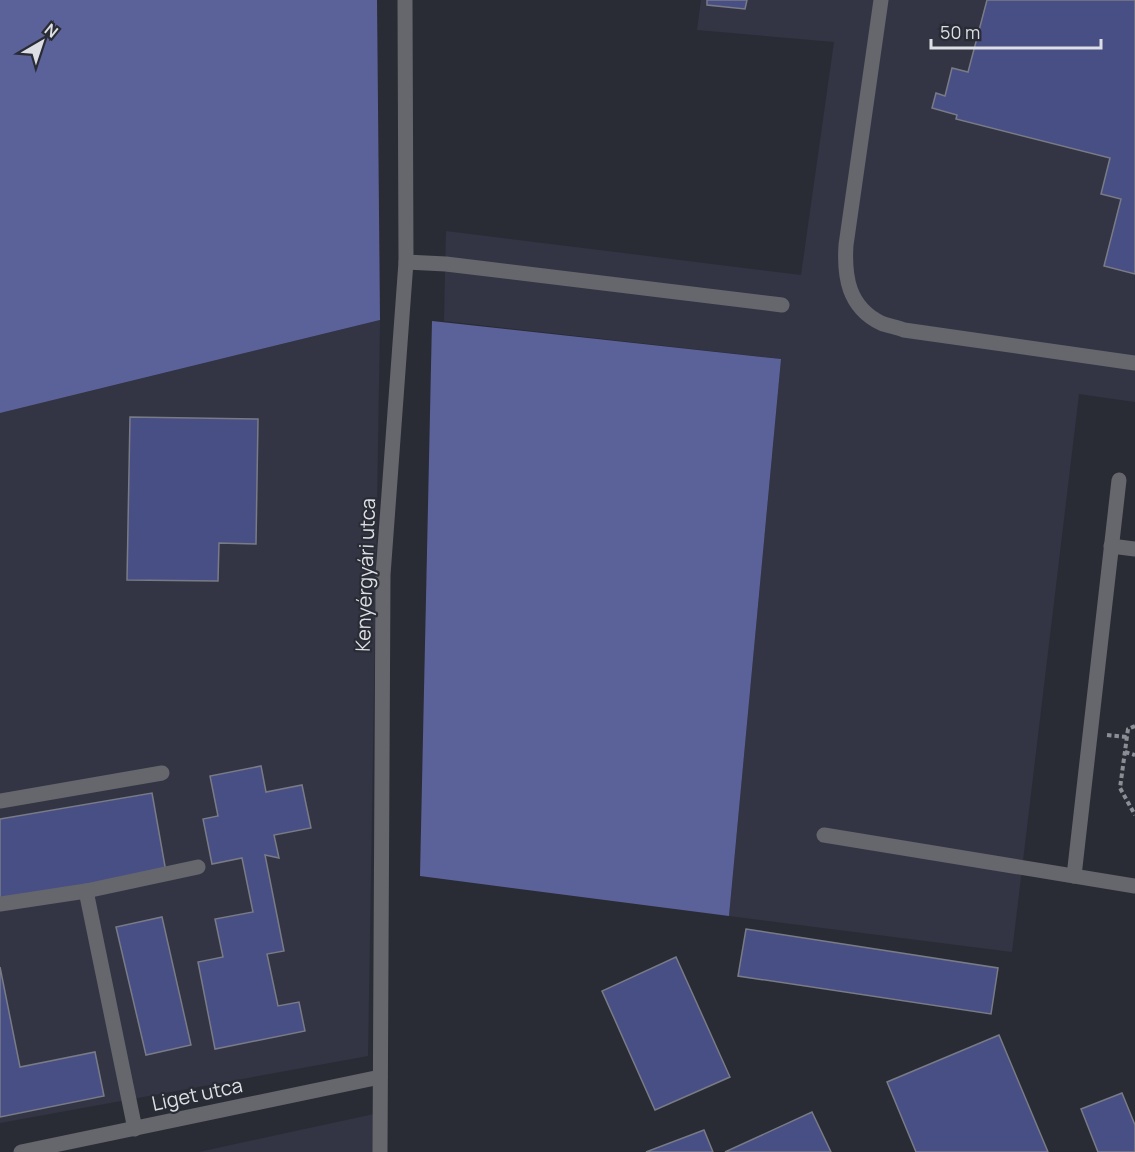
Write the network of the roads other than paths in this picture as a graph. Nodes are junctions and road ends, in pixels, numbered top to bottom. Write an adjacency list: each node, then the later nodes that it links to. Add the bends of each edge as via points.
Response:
1 (405, 0): 3 (street, Kenyérgyári utca)
2 (881, 0): 5 (street, via 844,268 855,300 880,322 904,330)
3 (406, 262): 4 (street); 17 (street, Kenyérgyári utca, via 383,575)
4 (782, 305)
5 (1135, 363)
6 (1119, 480): 7 (street)
7 (1111, 546): 8 (street); 13 (street)
8 (1135, 549)
9 (162, 773): 10 (street)
10 (0, 801)
11 (824, 835): 13 (street)
12 (198, 867): 15 (street)
13 (1074, 876): 14 (street)
14 (1135, 886)
15 (86, 891): 16 (street); 18 (street)
16 (0, 904)
17 (380, 1077): 18 (street, Liget utca); 20 (street, Kenyérgyári utca)
18 (135, 1129): 19 (street, Liget utca)
19 (21, 1152)
20 (381, 1152)

